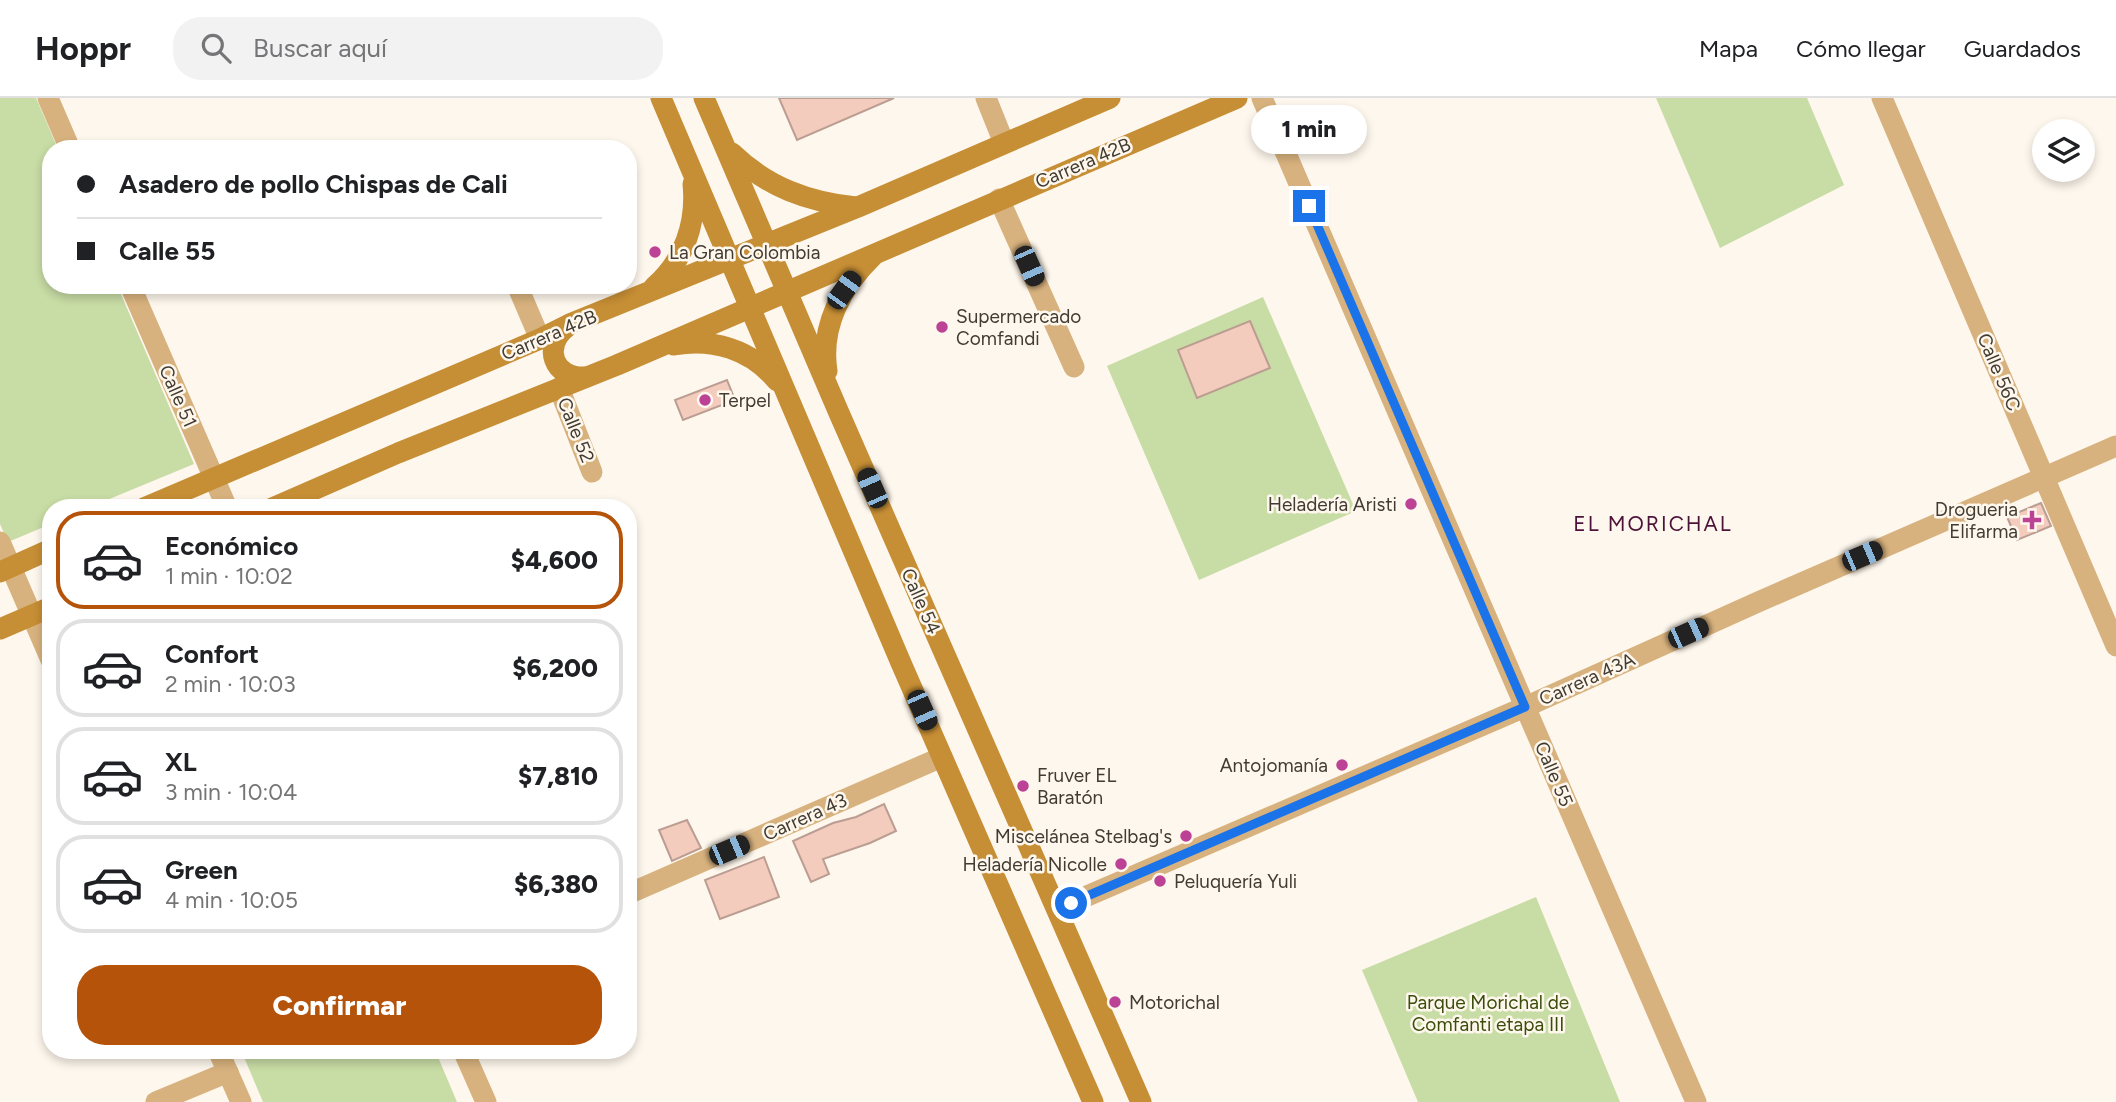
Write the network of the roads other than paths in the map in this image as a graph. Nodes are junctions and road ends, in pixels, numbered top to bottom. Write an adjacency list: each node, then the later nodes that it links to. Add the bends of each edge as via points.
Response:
1 (48, 98): 9 (street)
2 (661, 98): 12 (main road)
3 (704, 98): 11 (main road, Calle 54)
4 (986, 98): 10 (street)
5 (1110, 98): 10 (main road, Carrera 42B)
6 (1237, 98): 13 (main road, Carrera 42B)
7 (1262, 98): 44 (street, Calle 55)
8 (1882, 98): 34 (street, Calle 56C)
9 (66, 140)
10 (1004, 143): 14 (main road, Carrera 42B)
11 (725, 146): 14 (main road, via 743,164 786,191); 15 (main road, Calle 54)
12 (687, 155): 17 (main road); 21 (main road, via 695,199 689,232 676,262)
13 (999, 199): 16 (main road, Carrera 42B); 26 (street)
14 (858, 208): 15 (main road, Carrera 42B)
15 (767, 243): 17 (main road, Carrera 42B); 18 (main road, Calle 54)
16 (878, 251): 18 (main road, Carrera 42B); 30 (main road, via 844,290 827,338 830,389)
17 (730, 259): 21 (main road, Carrera 42B); 22 (main road)
18 (788, 290): 22 (main road, Carrera 42B); 30 (main road, Calle 54)
19 (134, 294): 33 (street, Calle 51)
20 (521, 294): 24 (street)
21 (645, 295): 23 (main road, Carrera 42B)
22 (750, 307): 25 (main road, Carrera 42B); 29 (main road)
23 (572, 323): 24 (main road, Carrera 42B); 27 (main road, via 558,334 554,358 569,376)
24 (540, 339): 33 (main road, Carrera 42B)
25 (658, 347): 27 (main road, Carrera 42B); 29 (main road, via 700,343 738,351 763,366)
26 (1074, 367)
27 (586, 377): 28 (main road, Carrera 42B)
28 (559, 387): 32 (street, Calle 52); 37 (main road, Carrera 42B)
29 (787, 397): 45 (main road)
30 (839, 413): 47 (main road, Calle 54)
31 (2116, 446): 34 (street, Carrera 43A)
32 (592, 472)
33 (213, 477): 35 (main road, Carrera 42B); 36 (street, Calle 51)
34 (2043, 477): 43 (street, Calle 56C); 44 (street, Carrera 43A)
35 (164, 499)
36 (223, 499)
37 (293, 499)
38 (0, 542): 40 (street)
39 (42, 553): 40 (main road)
40 (5, 569): 41 (street)
41 (41, 611): 42 (main road)
42 (0, 629)
43 (2116, 646)
44 (1525, 707): 47 (street, Carrera 43A); 56 (street, Calle 55)
45 (943, 757): 46 (street, Carrera 43); 54 (main road)
46 (637, 890)
47 (1057, 909): 55 (main road, Calle 54)
48 (222, 1059): 50 (street)
49 (467, 1059): 53 (street)
50 (228, 1072): 51 (street); 52 (street)
51 (156, 1102)
52 (240, 1102)
53 (486, 1102)
54 (1093, 1102)
55 (1141, 1102)
56 (1696, 1102)

